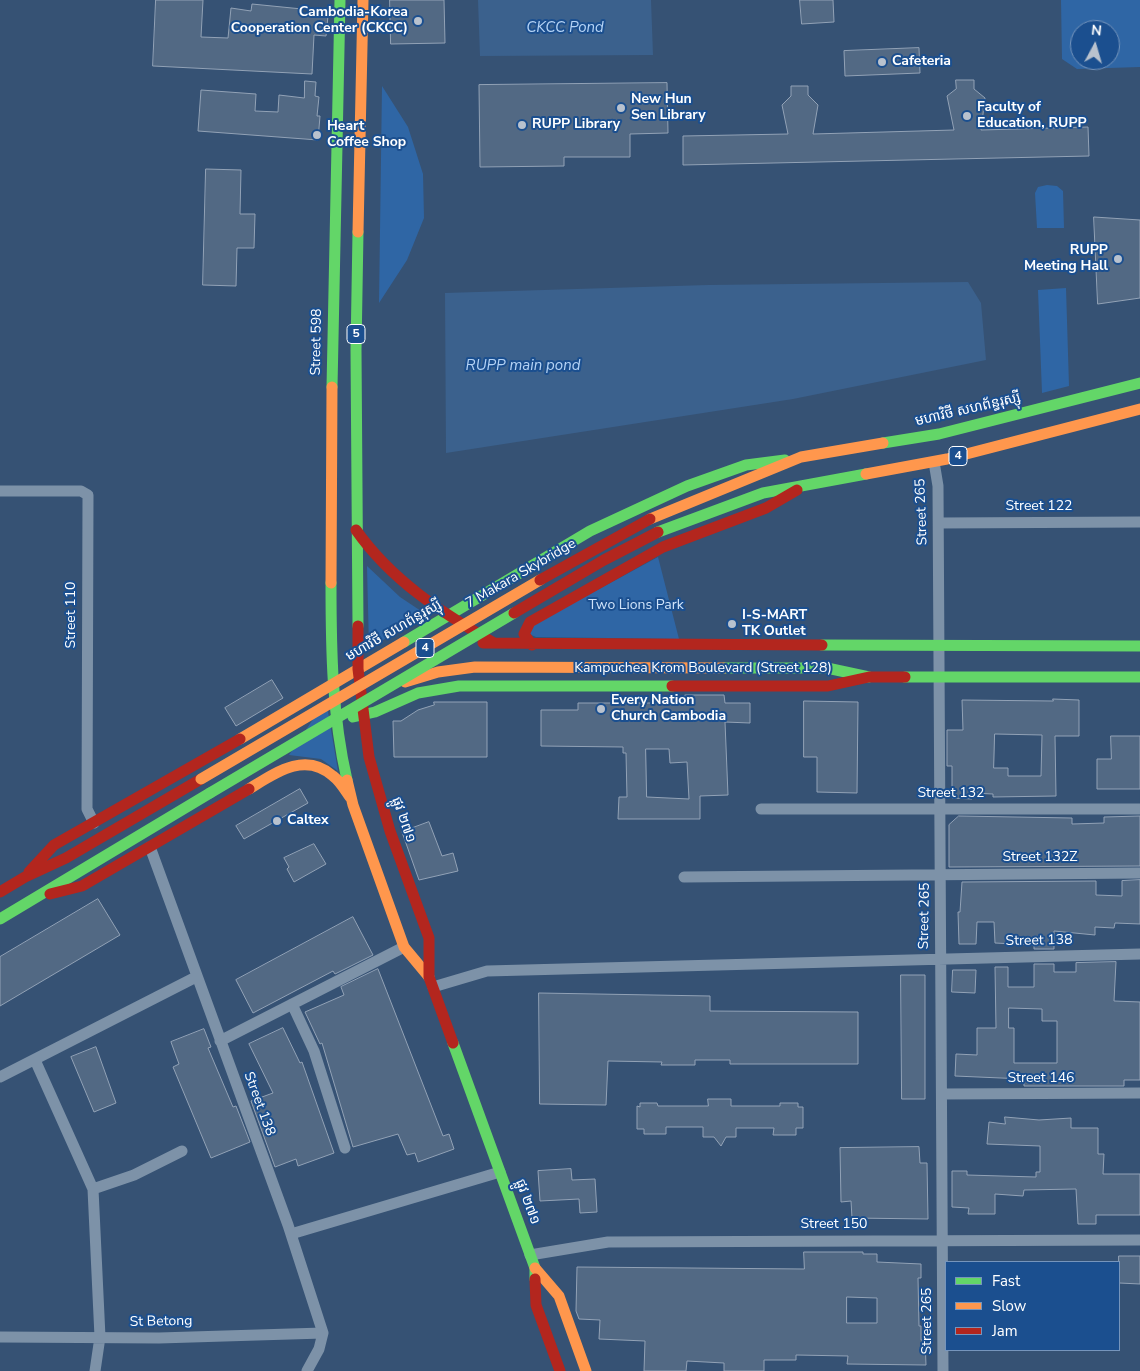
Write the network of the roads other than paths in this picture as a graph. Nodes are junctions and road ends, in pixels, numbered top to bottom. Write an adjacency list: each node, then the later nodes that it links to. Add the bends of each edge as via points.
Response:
1 (340, 0): 3 (main road, Street 598 / 5)
2 (363, 0): 4 (main road, 5)
3 (336, 194): 4 (main road); 27 (main road, Street 598 / 5, via 330,451)
4 (360, 195): 14 (main road, 5)
5 (1140, 383): 7 (main road, មហាវិថី សហព័ន្ធរុស្ស៊ី / 4, via 939,434)
6 (1140, 409): 8 (main road, 4)
7 (801, 457): 11 (main road, មហាវិថី សហព័ន្ធរុស្ស៊ី / 4); 15 (main road, មហាវិថី សហព័ន្ធរុស្ស៊ី, via 746,465 687,486 590,531)
8 (934, 462): 9 (main road, 4); 13 (street, Street 265)
9 (807, 484): 17 (main road, via 766,508 663,548); 28 (main road, 4, bridge, via 763,493 658,532 604,560)
10 (0, 491): 36 (street, Street 110, via 81,491 88,495 86,809)
11 (650, 518): 31 (main road, 7 Makara Skybridge / 4, bridge)
12 (1140, 522): 13 (street, Street 122)
13 (939, 523): 20 (street, Street 265)
14 (356, 530): 16 (main road, via 384,568); 23 (main road, 5)
15 (514, 576): 16 (main road, មហាវិថី សហព័ន្ធរុស្ស៊ី); 17 (main road, via 507,599 511,610)
16 (449, 616): 18 (main road); 22 (main road, មហាវិថី សហព័ន្ធរុស្ស៊ី)
17 (530, 622): 19 (main road, via 522,634)
18 (494, 643): 19 (main road, Kampuchea Krom Boulevard (Street 128)); 22 (main road, Kampuchea Krom Boulevard (Street 128), via 428,644)
19 (532, 645): 20 (main road, Kampuchea Krom Boulevard (Street 128))
20 (939, 646): 21 (main road, Kampuchea Krom Boulevard (Street 128)); 25 (street, Street 265)
21 (1140, 646)
22 (390, 650): 23 (main road, មហាវិថី សហព័ន្ធរុស្ស៊ី)
23 (358, 669): 27 (main road, មហាវិថី សហព័ន្ធរុស្ស៊ី); 30 (main road, ផ្លូវ ២៧១)
24 (869, 677): 25 (main road, Kampuchea Krom Boulevard (Street 128)); 28 (main road, bridge, via 827,668 475,666 438,672); 30 (main road, Kampuchea Krom Boulevard (Street 128), via 828,686 443,687 411,695)
25 (940, 677): 26 (main road, Kampuchea Krom Boulevard (Street 128)); 33 (street, Street 265)
26 (1140, 677)
27 (332, 684): 29 (main road, ផ្លូវ ២៧១); 36 (main road, មហាវិថី សហព័ន្ធរុស្ស៊ី)
28 (388, 687): 43 (main road, 4, bridge)
29 (334, 706): 30 (main road, via 346,716); 32 (main road, ផ្លូវ ២៧១, via 338,744)
30 (362, 717): 49 (main road, ផ្លូវ ២៧១, via 377,790 430,938)
31 (201, 779): 40 (main road, មហាវិថី សហព័ន្ធរុស្ស៊ី / 4, via 66,858)
32 (351, 798): 37 (main road, via 334,776 318,766 301,764 282,769 221,808); 45 (main road, ផ្លូវ ២៧១)
33 (940, 808): 34 (street, Street 132); 35 (street, Street 132); 38 (street, Street 265)
34 (761, 809)
35 (1140, 809)
36 (94, 823): 40 (main road, មហាវិថី សហព័ន្ធរុស្ស៊ី, via 54,845)
37 (150, 846): 43 (main road, via 82,886); 48 (street, Street 138)
38 (941, 873): 39 (street, Street 132Z); 41 (street, Street 132Z); 47 (street, Street 265)
39 (1140, 873)
40 (25, 877): 42 (main road, មហាវិថី សហព័ន្ធរុស្ស៊ី / 4)
41 (684, 877)
42 (0, 892)
43 (37, 897): 44 (main road, 4)
44 (0, 919)
45 (404, 947): 49 (main road, ផ្លូវ ២៧១); 50 (street)
46 (1140, 954): 47 (street, Street 138)
47 (939, 958): 49 (street, Street 138, via 487,971); 55 (street, Street 265)
48 (196, 977): 51 (street, Street 138); 52 (street)
49 (431, 982): 58 (main road, ផ្លូវ ២៧១)
50 (292, 1004): 51 (street); 56 (street, via 314,1051)
51 (220, 1041): 60 (street, Street 138)
52 (34, 1060): 53 (street); 59 (street)
53 (0, 1077)
54 (1140, 1093): 55 (street, Street 146)
55 (942, 1094): 61 (street, Street 265)
56 (345, 1148)
57 (182, 1151): 59 (street, via 134,1175)
58 (500, 1172): 60 (street); 63 (main road, ផ្លូវ ២៧១)
59 (93, 1189): 67 (street)
60 (291, 1234): 65 (street, Street 138)
61 (942, 1240): 62 (street, Street 150); 63 (street, Street 150, via 608,1242); 72 (street, Street 265)
62 (1140, 1240)
63 (530, 1255): 64 (main road, ផ្លូវ ២៧១)
64 (535, 1268): 70 (main road, ផ្លូវ ២៧១, via 536,1305); 71 (main road, ផ្លូវ ២៧១, via 559,1296)
65 (323, 1333): 67 (street, St Betong); 69 (street, via 319,1349)
66 (0, 1337): 67 (street, St Betong)
67 (100, 1337): 68 (street)
68 (95, 1371)
69 (307, 1371)
70 (560, 1371)
71 (586, 1371)
72 (943, 1371)

